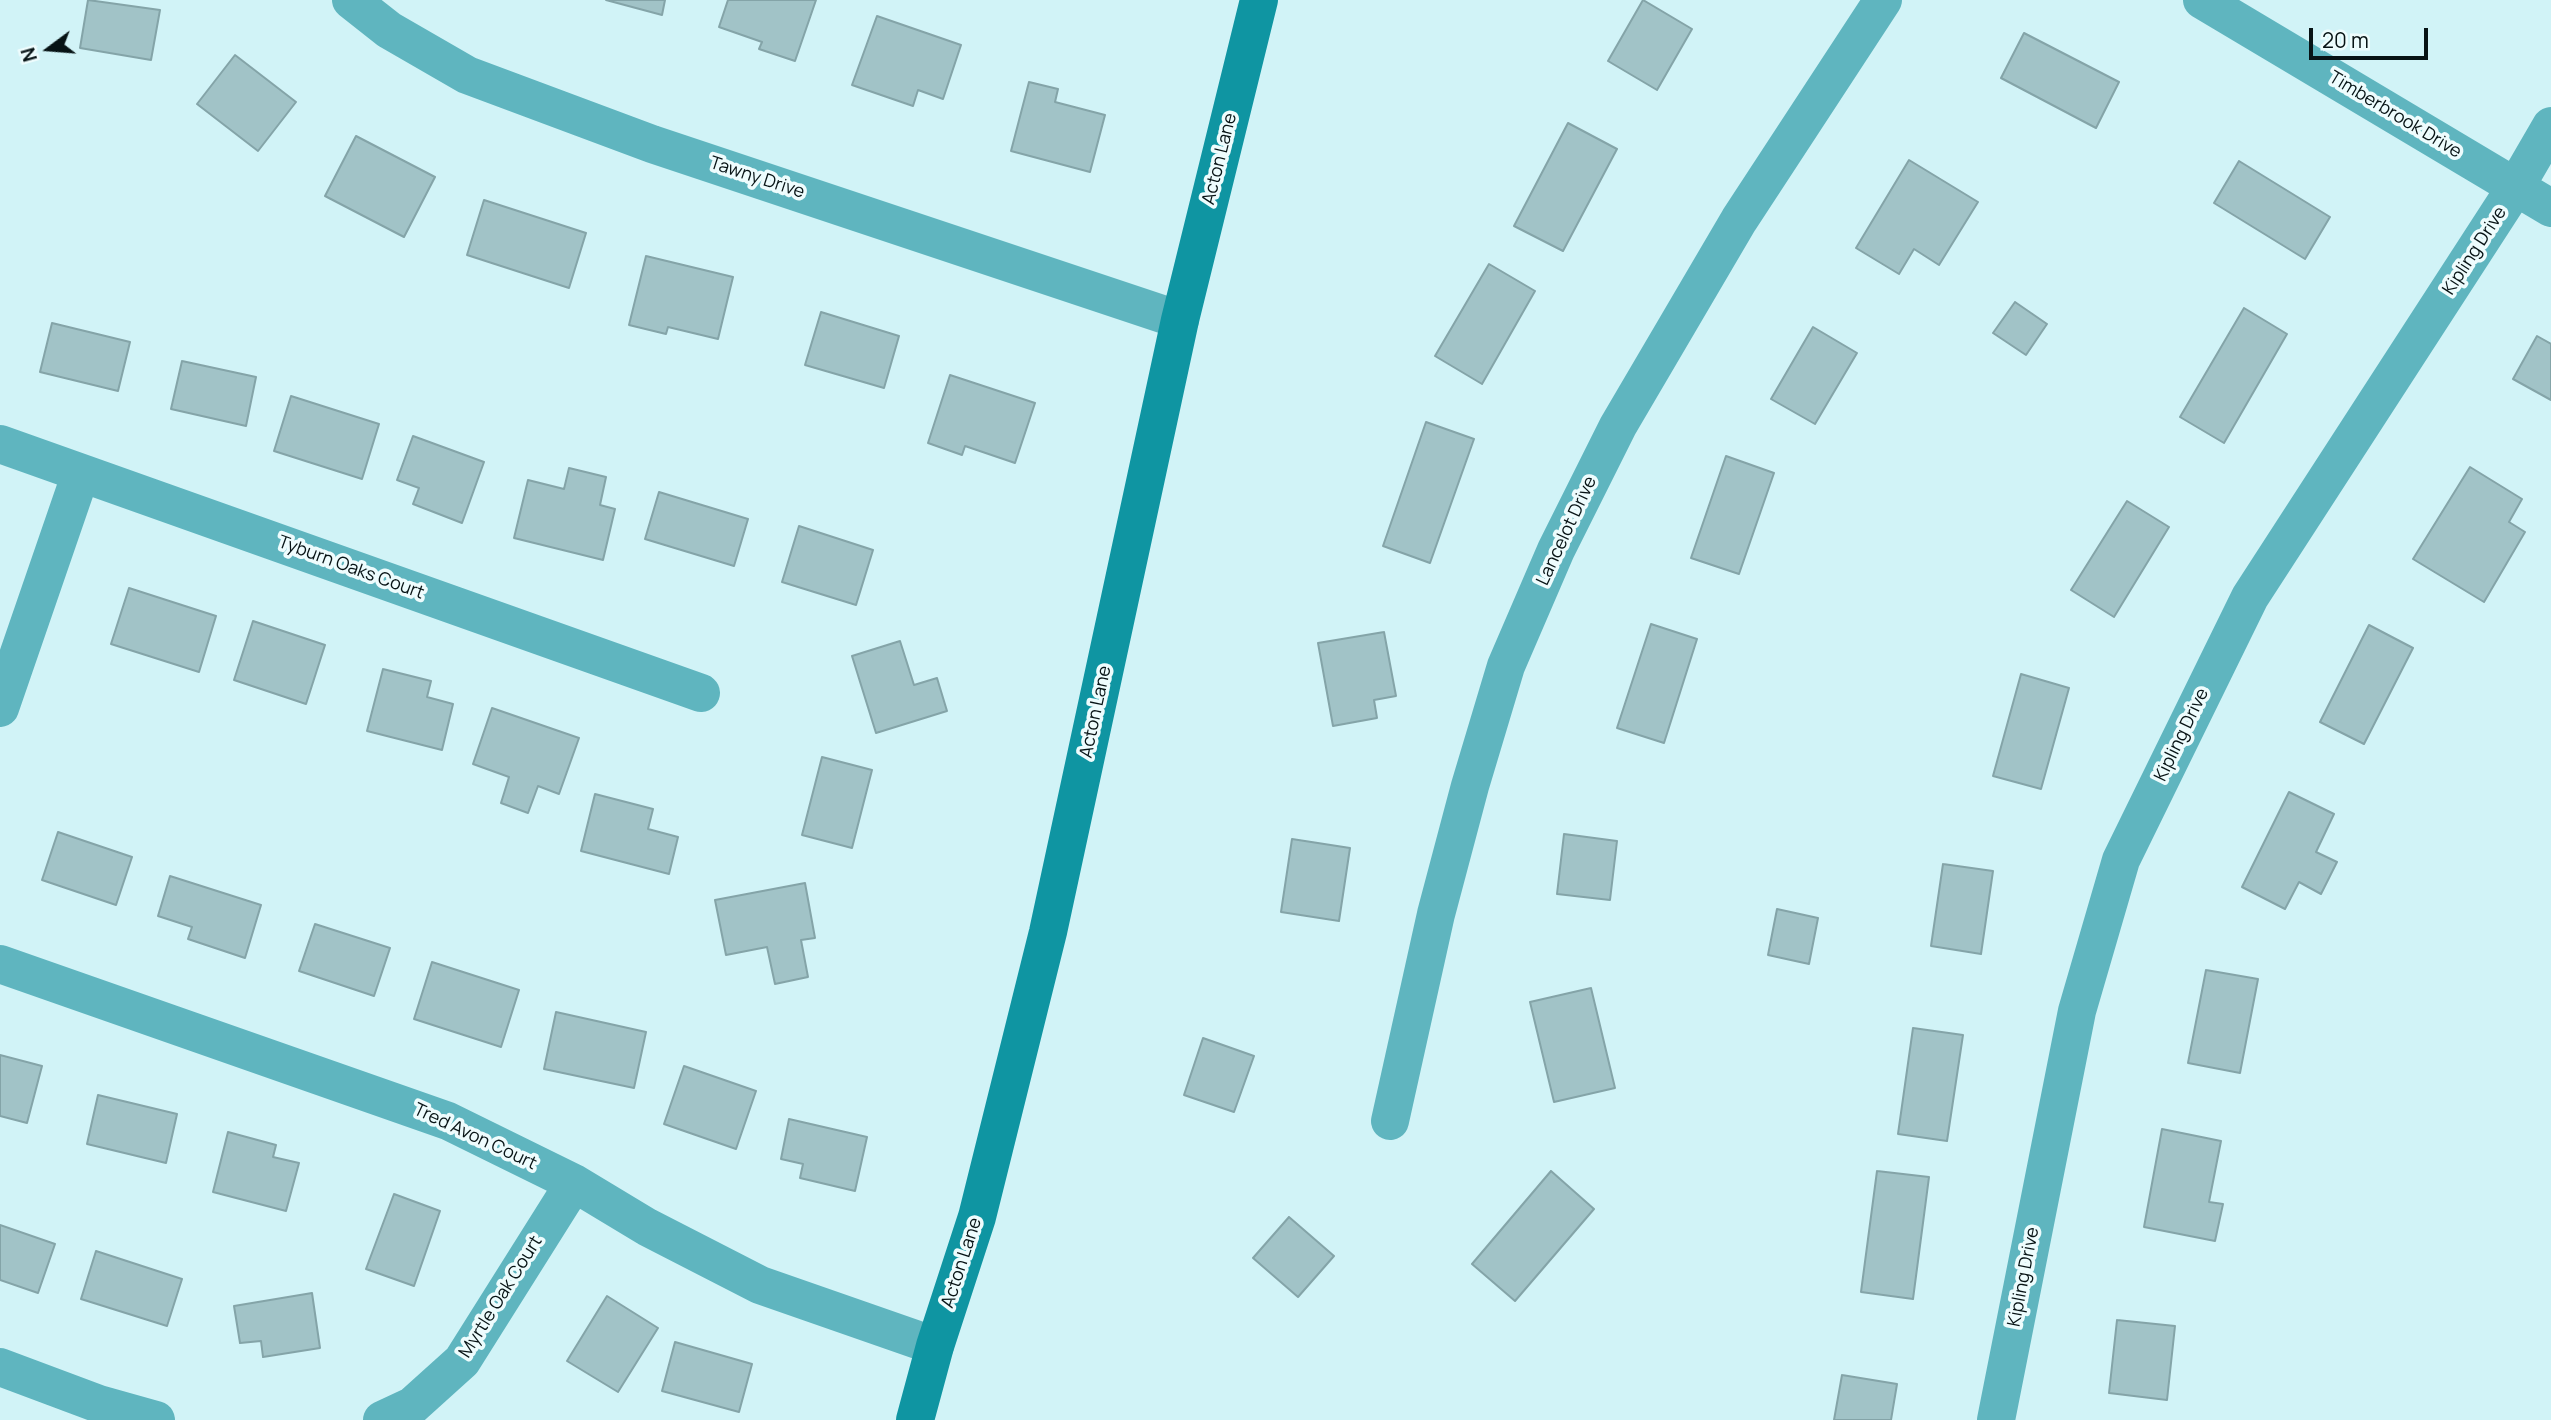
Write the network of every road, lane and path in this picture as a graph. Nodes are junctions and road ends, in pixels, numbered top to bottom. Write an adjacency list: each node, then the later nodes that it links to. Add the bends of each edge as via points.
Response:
1 (351, 0): 8 (street, Tawny Drive, via 389,30 467,75 652,144)
2 (1259, 0): 8 (street, Acton Lane)
3 (1883, 0): 14 (street, Lancelot Drive, via 1740,220 1618,426 1556,550 1506,666 1470,786)
4 (2203, 0): 6 (street, Timberbrook Drive)
5 (2551, 126): 6 (street, Kipling Drive)
6 (2515, 188): 7 (street, Timberbrook Drive); 21 (street, Kipling Drive, via 2250,597 2121,860 2077,1011)
7 (2551, 208)
8 (1181, 320): 16 (street, Acton Lane, via 1048,932 977,1217)
9 (0, 444): 10 (street, Tyburn Oaks Court)
10 (81, 473): 11 (street, Tyburn Oaks Court); 12 (street)
11 (701, 693)
12 (0, 708)
13 (0, 964): 15 (street, Tred Avon Court, via 448,1121)
14 (1390, 1121)
15 (573, 1183): 16 (street, Tred Avon Court, via 760,1285); 18 (street, Myrtle Oak Court, via 462,1361)
16 (934, 1346): 20 (street, Acton Lane)
17 (0, 1367): 19 (street)
18 (405, 1415)
19 (156, 1420)
20 (915, 1420)
21 (1996, 1420)

